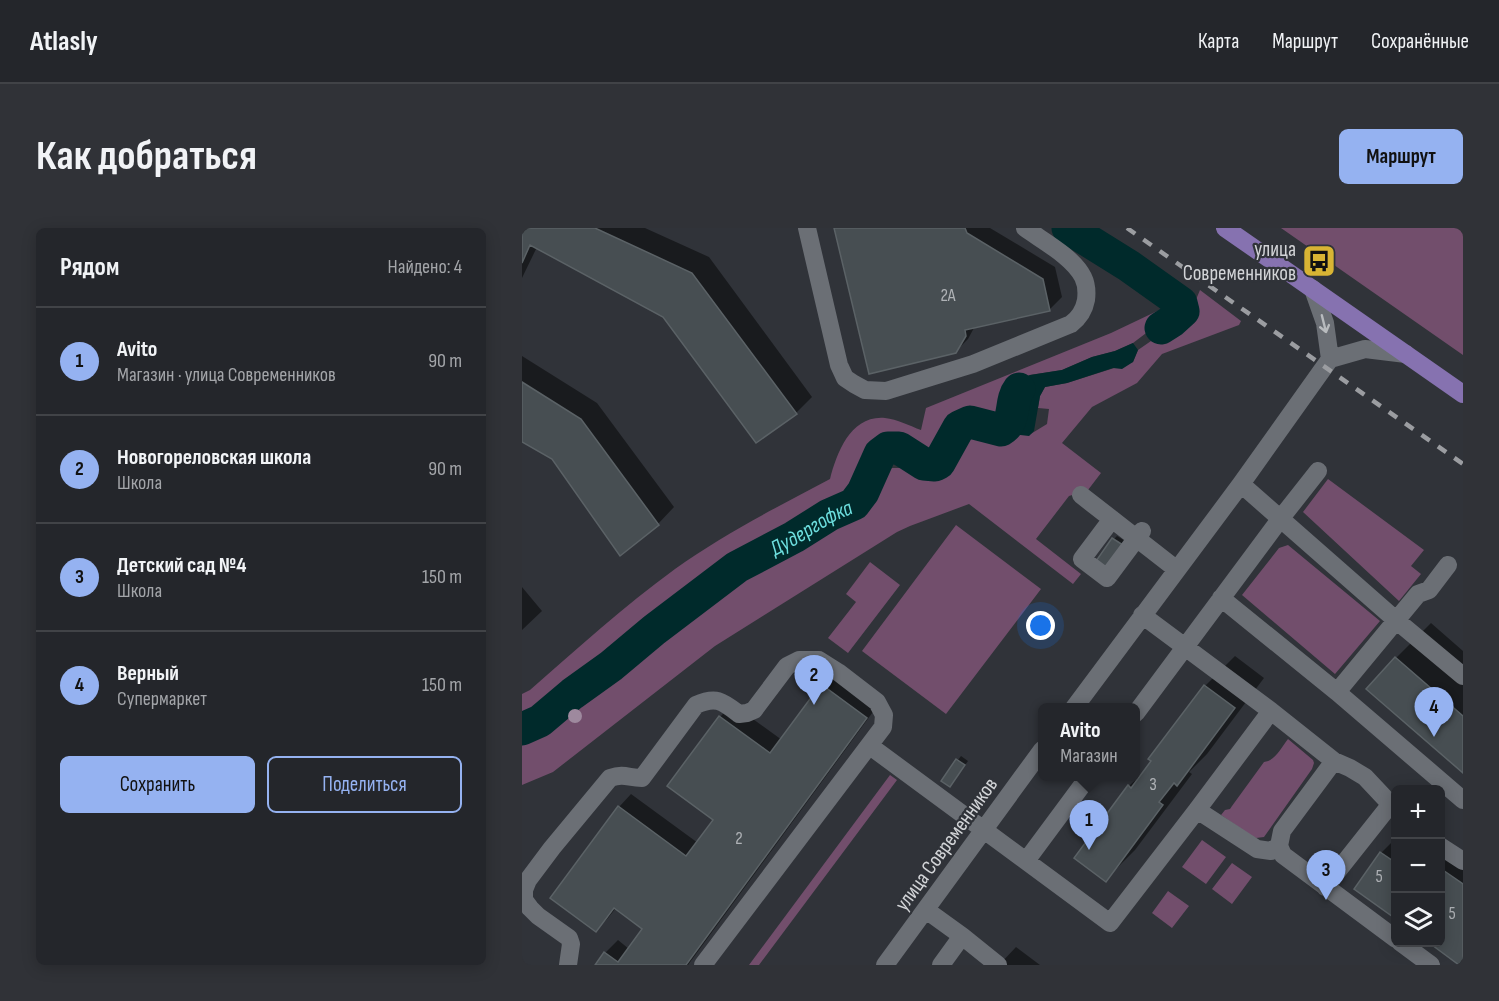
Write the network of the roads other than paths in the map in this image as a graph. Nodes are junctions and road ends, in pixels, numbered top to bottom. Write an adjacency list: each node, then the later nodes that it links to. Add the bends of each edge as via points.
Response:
1 (807, 228): 2 (street, via 845,378 865,390 886,391 973,364 1079,318 1087,290 1083,277 1069,260)
2 (1025, 228)
3 (1225, 228): 4 (main road)
4 (1313, 289): 5 (main road); 6 (street, one-way to 6, via 1325,323)
5 (1406, 354): 6 (street, via 1365,349); 7 (main road)
6 (1330, 360): 9 (street)
7 (1463, 394)
8 (1318, 471): 12 (street)
9 (1241, 484): 12 (street); 15 (street)
10 (1081, 495): 11 (street)
11 (1108, 512): 13 (street); 13 (street, via 1082,559 1107,578)
12 (1281, 518): 16 (street); 18 (street)
13 (1140, 535): 15 (street)
14 (1448, 565): 18 (street)
15 (1176, 568): 17 (street)
16 (1221, 598): 19 (street); 21 (street)
17 (1142, 615): 19 (street); 22 (street)
18 (1397, 621): 20 (street); 21 (street)
19 (1185, 646): 23 (street); 24 (street)
20 (1463, 676)
21 (1337, 692): 29 (street)
22 (1078, 703)
23 (1140, 708)
24 (1271, 711): 27 (street); 32 (street)
25 (870, 746): 33 (street); 39 (street, via 882,727 884,715 877,702 819,660 799,660 788,666 754,710 747,713 739,714 717,700 696,705 642,778 622,774 610,777 528,880); 45 (street)
26 (1038, 756): 33 (street, улица Современников)
27 (1334, 761): 30 (street, via 1365,777); 34 (street, via 1282,831)
28 (1086, 781): 36 (street)
29 (1463, 800)
30 (1391, 805)
31 (1391, 809): 38 (street)
32 (1197, 810): 34 (street, via 1257,849); 36 (street, via 1110,923)
33 (984, 830): 36 (street); 40 (street, улица Современников)
34 (1279, 846): 38 (street, via 1286,858)
35 (1445, 849): 37 (street)
36 (1026, 861)
37 (1463, 861)
38 (1325, 887): 42 (street)
39 (523, 900): 44 (street, via 569,938)
40 (926, 910): 41 (street); 46 (street, улица Современников)
41 (962, 936): 47 (street); 48 (street)
42 (1391, 936)
43 (1407, 947): 49 (street)
44 (568, 965)
45 (703, 965)
46 (885, 965)
47 (941, 965)
48 (998, 965)
49 (1431, 965)

